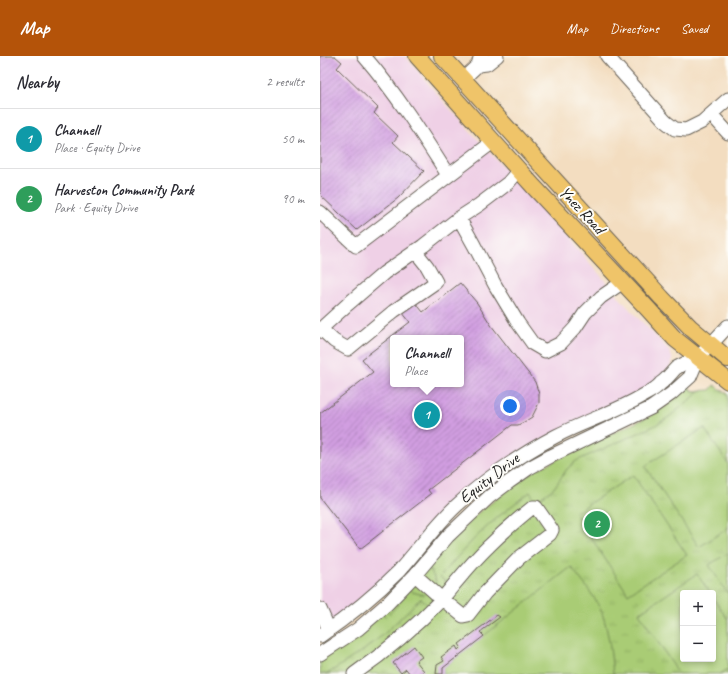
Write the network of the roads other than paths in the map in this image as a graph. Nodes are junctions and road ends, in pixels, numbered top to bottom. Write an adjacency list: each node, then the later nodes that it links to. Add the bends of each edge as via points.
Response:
1 (364, 56): 14 (street, via 412,118)
2 (417, 56): 12 (main road, Ynez Road)
3 (426, 56): 8 (main road, via 451,81)
4 (442, 56): 8 (main road, Ynez Road)
5 (497, 56): 7 (street, via 487,64)
6 (607, 56): 10 (street, via 674,129 686,130)
7 (480, 61): 8 (street)
8 (463, 79): 21 (main road, Ynez Road, via 662,298)
9 (728, 99): 10 (street)
10 (711, 114): 11 (street)
11 (728, 133)
12 (494, 141): 13 (main road, Ynez Road); 14 (street)
13 (519, 170): 16 (street, via 508,183); 18 (main road, Ynez Road)
14 (448, 175): 15 (street, via 356,246)
15 (320, 212)
16 (459, 218): 17 (street); 18 (street, via 518,323 533,344 545,351 561,343 601,297)
17 (415, 252): 20 (street, via 384,273); 20 (street, via 436,282 348,348)
18 (623, 282): 22 (main road, Ynez Road, via 675,339)
19 (728, 326): 21 (street, Equity Drive)
20 (321, 330)
21 (711, 345): 22 (street, Equity Drive); 23 (main road, Ynez Road)
22 (698, 358): 24 (main road, Ynez Road); 25 (street, Equity Drive, via 690,377 650,408 529,468 489,497 448,536); 28 (street, Equity Drive, via 677,367 661,384 645,395 556,436 498,472 455,507 382,588)
23 (728, 359)
24 (728, 381)
25 (415, 575): 26 (street); 29 (street, Equity Drive, via 388,604 358,629)
26 (442, 599): 26 (street, via 488,546 536,507 552,530 550,534 519,558 485,593 468,615 463,616); 30 (street, via 394,645)
27 (320, 609): 28 (street)
28 (325, 633)
29 (320, 654)
30 (354, 674)

